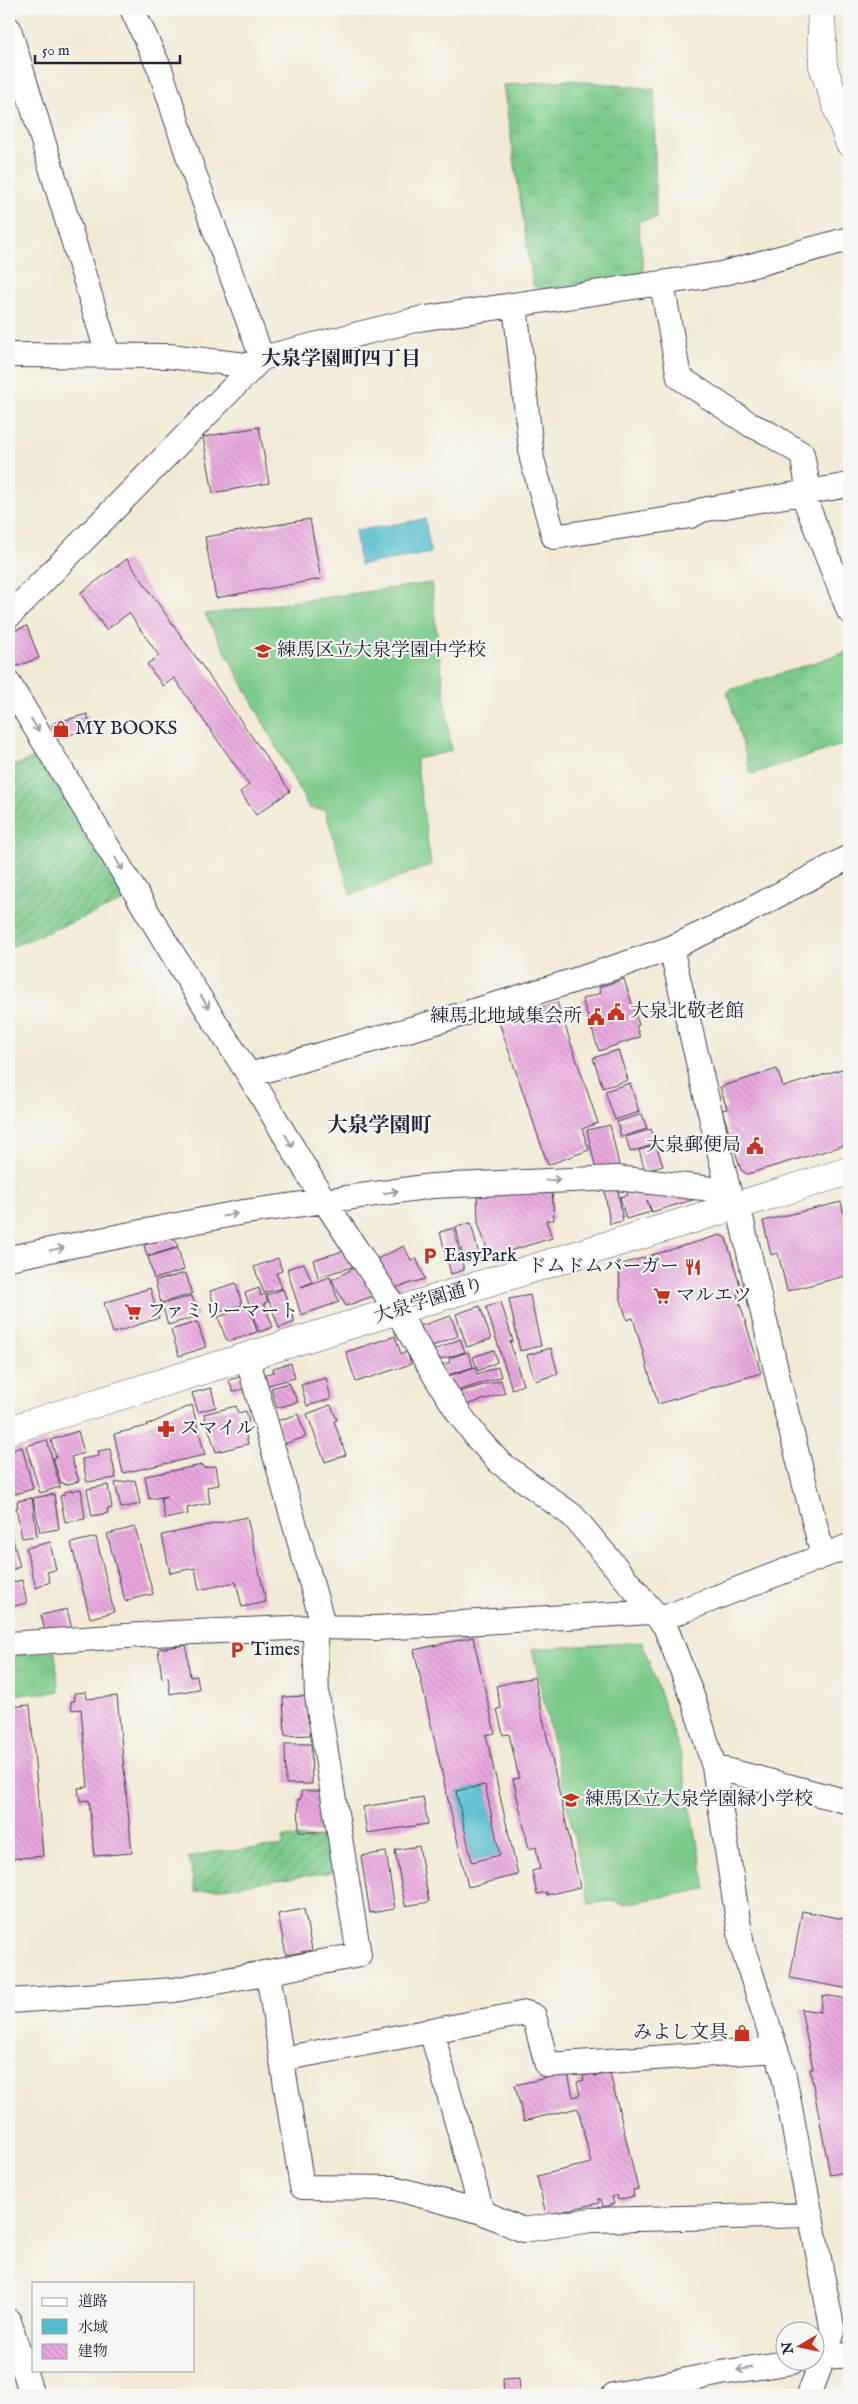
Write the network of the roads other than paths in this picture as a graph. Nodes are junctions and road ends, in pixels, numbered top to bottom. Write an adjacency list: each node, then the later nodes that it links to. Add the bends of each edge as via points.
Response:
1 (132, 9): 10 (street, via 160,69)
2 (821, 9): 4 (street, via 823,66)
3 (9, 29): 9 (street)
4 (849, 142)
5 (849, 239): 6 (street, via 721,274)
6 (662, 284): 7 (street); 12 (street, via 679,377 802,454)
7 (515, 305): 10 (street, via 419,319); 12 (street, via 532,459 554,537 690,516 702,510)
8 (9, 354): 9 (street)
9 (108, 354): 10 (street)
10 (258, 362): 14 (street)
11 (849, 485): 12 (street)
12 (806, 492): 13 (street, via 805,500)
13 (849, 611)
14 (9, 616)
15 (9, 684): 18 (street, one-way to 18)
16 (849, 857): 17 (street)
17 (671, 948): 18 (street, via 478,1011); 20 (street)
18 (250, 1075): 21 (street, one-way to 21)
19 (849, 1171): 20 (street, 大泉学園通り)
20 (733, 1201): 21 (street, one-way to 20, via 432,1186 617,1178); 23 (street, 大泉学園通り); 27 (street)
21 (325, 1202): 22 (street, one-way to 21, via 238,1213); 23 (street)
22 (9, 1258)
23 (397, 1311): 24 (street, 大泉学園通り); 28 (street, via 434,1376 478,1439 498,1462 573,1516)
24 (247, 1357): 25 (street, 大泉学園通り); 29 (street, via 321,1617)
25 (9, 1430)
26 (849, 1546): 27 (street)
27 (823, 1556): 28 (street)
28 (656, 1616): 29 (street, via 377,1628); 31 (street, via 694,1701)
29 (318, 1627): 30 (street, via 171,1632); 33 (street, via 315,1638 317,1696 359,1955)
30 (9, 1644)
31 (714, 1767): 32 (street); 36 (street, via 742,1946)
32 (849, 1802)
33 (268, 1973): 34 (street, via 174,1990); 37 (street)
34 (9, 2002)
35 (431, 2030): 36 (street, via 526,2013 534,2016 547,2065); 37 (street); 38 (street)
36 (776, 2050): 39 (street, via 783,2071)
37 (282, 2059): 38 (street, via 302,2187 386,2187)
38 (482, 2212): 39 (street, via 523,2230 592,2220)
39 (810, 2215): 41 (street, via 833,2332)
40 (9, 2321): 46 (street)
41 (826, 2344)
42 (849, 2355): 43 (street)
43 (826, 2357)
44 (776, 2364): 47 (street, one-way to 47)
45 (815, 2372): 48 (street)
46 (32, 2395)
47 (614, 2395)
48 (809, 2395)

